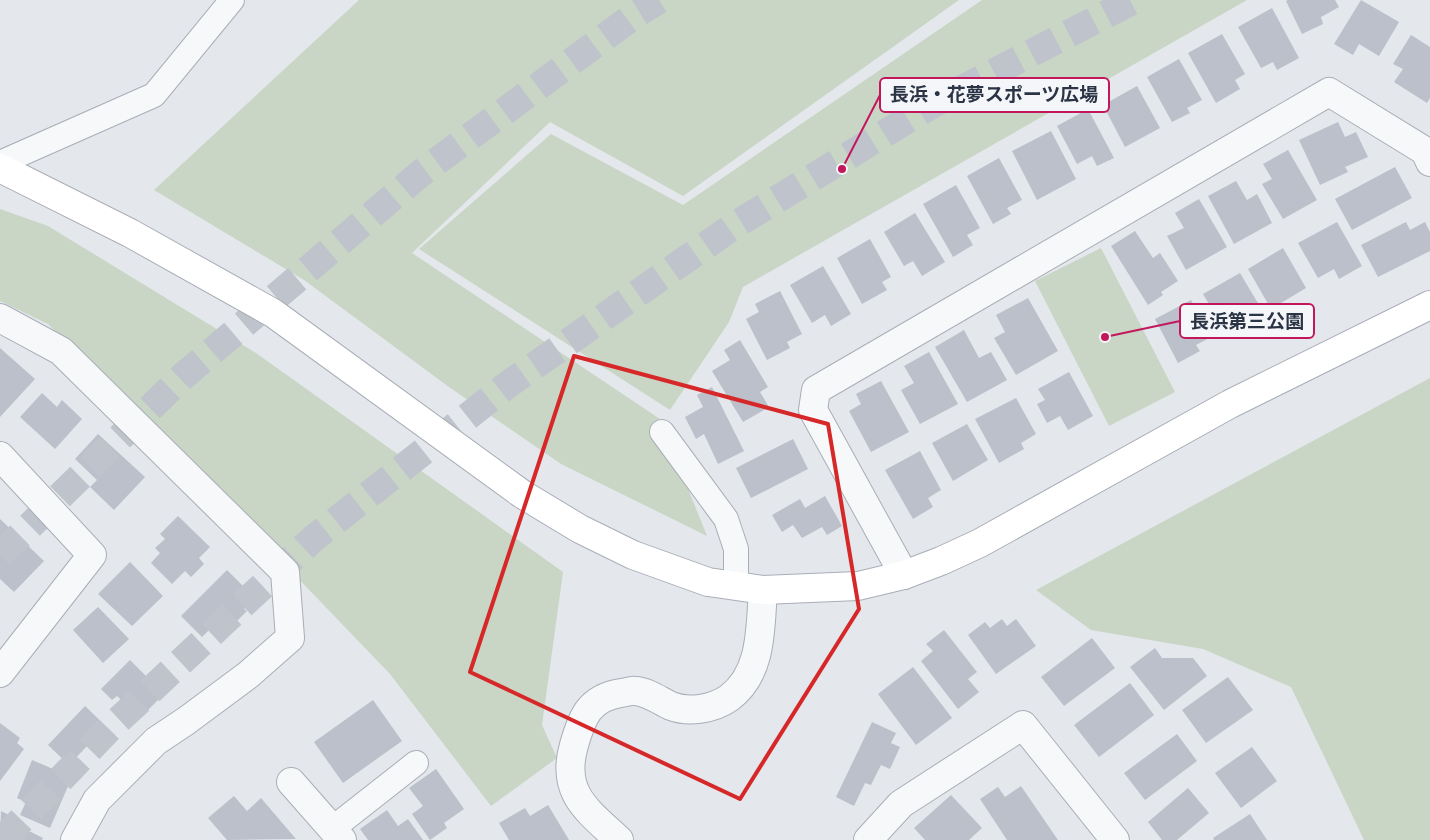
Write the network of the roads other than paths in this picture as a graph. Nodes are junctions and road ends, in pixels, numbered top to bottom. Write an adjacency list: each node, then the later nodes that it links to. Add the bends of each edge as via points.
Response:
1 (232, 0): 3 (lane, via 154,95)
2 (1430, 162): 9 (street, via 1424,152 1329,92 816,390 813,410)
3 (0, 163)
4 (0, 168): 10 (street, via 130,233 273,313 522,494 580,529 633,556 708,582)
5 (1430, 305): 9 (street, via 1230,404 980,543)
6 (0, 318): 16 (street, via 60,352 285,572 290,638 186,722 156,741 97,800)
7 (662, 432): 10 (lane, via 726,520 736,549)
8 (0, 456): 12 (street, via 92,556)
9 (904, 575): 11 (street, via 858,586)
10 (736, 586): 11 (street)
11 (763, 590): 17 (street, via 758,651 753,668 729,698 710,708 690,708 672,706 636,691 614,694 592,704 579,726 571,755 570,779 582,805)
12 (0, 673)
13 (416, 763): 15 (lane)
14 (291, 782): 15 (street)
15 (337, 834)
16 (75, 840)
17 (619, 840)
18 (868, 840): 19 (street, via 901,804 1023,725)
19 (1115, 840)

